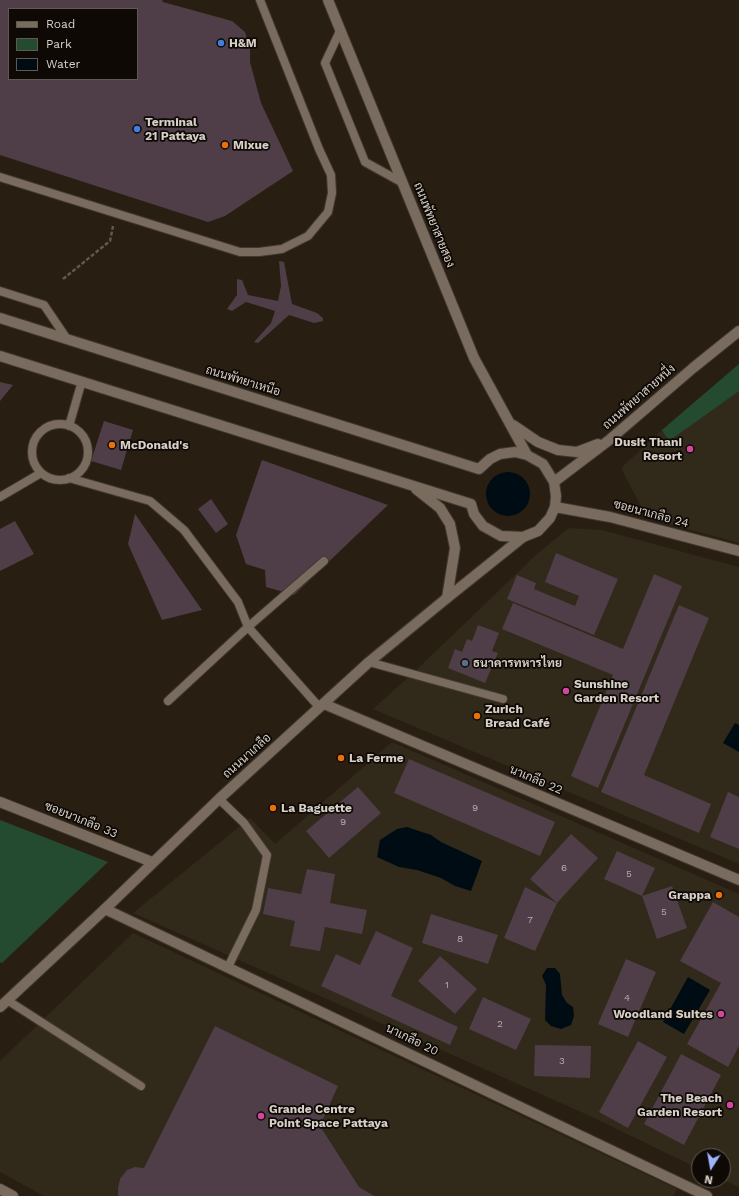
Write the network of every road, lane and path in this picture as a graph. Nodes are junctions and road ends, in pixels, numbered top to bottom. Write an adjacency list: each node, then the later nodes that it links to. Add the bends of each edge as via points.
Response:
1 (260, 0): 4 (lane, via 331,175 332,193 328,212 308,236 282,249 240,252)
2 (328, 0): 3 (main road, ถนนพัทยาสายสอง)
3 (340, 30): 5 (main road, ถนนพัทยาสายสอง); 5 (lane, via 325,63 365,162)
4 (0, 177)
5 (403, 183): 14 (main road, ถนนพัทยาสายสอง, via 474,358)
6 (114, 221): 7 (path, via 110,242)
7 (63, 279)
8 (0, 291): 11 (lane, via 44,305)
9 (0, 318): 11 (main road, ถนนพัทยาเหนือ)
10 (739, 331): 16 (main road, ถนนพัทยาสายหนึ่ง)
11 (67, 339): 17 (main road, ถนนพัทยาเหนือ, via 479,468 500,454 515,452)
12 (0, 356): 13 (main road)
13 (82, 381): 15 (lane); 21 (main road)
14 (510, 424): 16 (main road, via 538,442 558,450 577,452); 17 (main road, ถนนพัทยาสายสอง)
15 (69, 426): 18 (lane, via 56,424 47,427 34,439 32,457); 19 (lane, via 81,433 88,451 83,469)
16 (608, 441): 20 (main road, ถนนพัทยาสายหนึ่ง)
17 (527, 455): 20 (main road, via 543,464)
18 (41, 472): 19 (lane, via 48,478 57,480); 22 (lane)
19 (70, 478): 28 (lane, via 150,501 167,515 184,530 238,602)
20 (554, 482): 23 (main road)
21 (412, 485): 24 (main road, via 471,504 474,514 483,526 501,536); 27 (main road, via 440,508 450,524 455,548)
22 (0, 497)
23 (555, 507): 24 (main road, ถนนนาเกลือ, via 550,518 538,531); 25 (main road, ซอยนาเกลือ 24, via 610,517)
24 (523, 537): 27 (main road, ถนนนาเกลือ)
25 (739, 551)
26 (324, 561): 28 (lane)
27 (447, 598): 29 (main road, ถนนนาเกลือ)
28 (248, 627): 31 (lane); 32 (lane)
29 (369, 662): 30 (lane); 32 (main road, ถนนนาเกลือ)
30 (503, 699)
31 (168, 701)
32 (322, 706): 33 (main road, ถนนนาเกลือ); 36 (main road, นาเกลือ 22)
33 (219, 799): 35 (main road, ถนนนาเกลือ); 38 (lane, via 244,823 267,855 256,910)
34 (0, 802): 35 (main road, ซอยนาเกลือ 33)
35 (152, 862): 37 (main road, ถนนนาเกลือ)
36 (739, 880)
37 (105, 909): 38 (main road, นาเกลือ 20); 39 (main road, ถนนนาเกลือ)
38 (228, 967): 42 (main road, นาเกลือ 20)
39 (3, 1004): 40 (lane)
40 (141, 1086)
41 (0, 1189): 43 (main road)
42 (689, 1192): 44 (main road, นาเกลือ 20)
43 (14, 1196)
44 (707, 1196)

